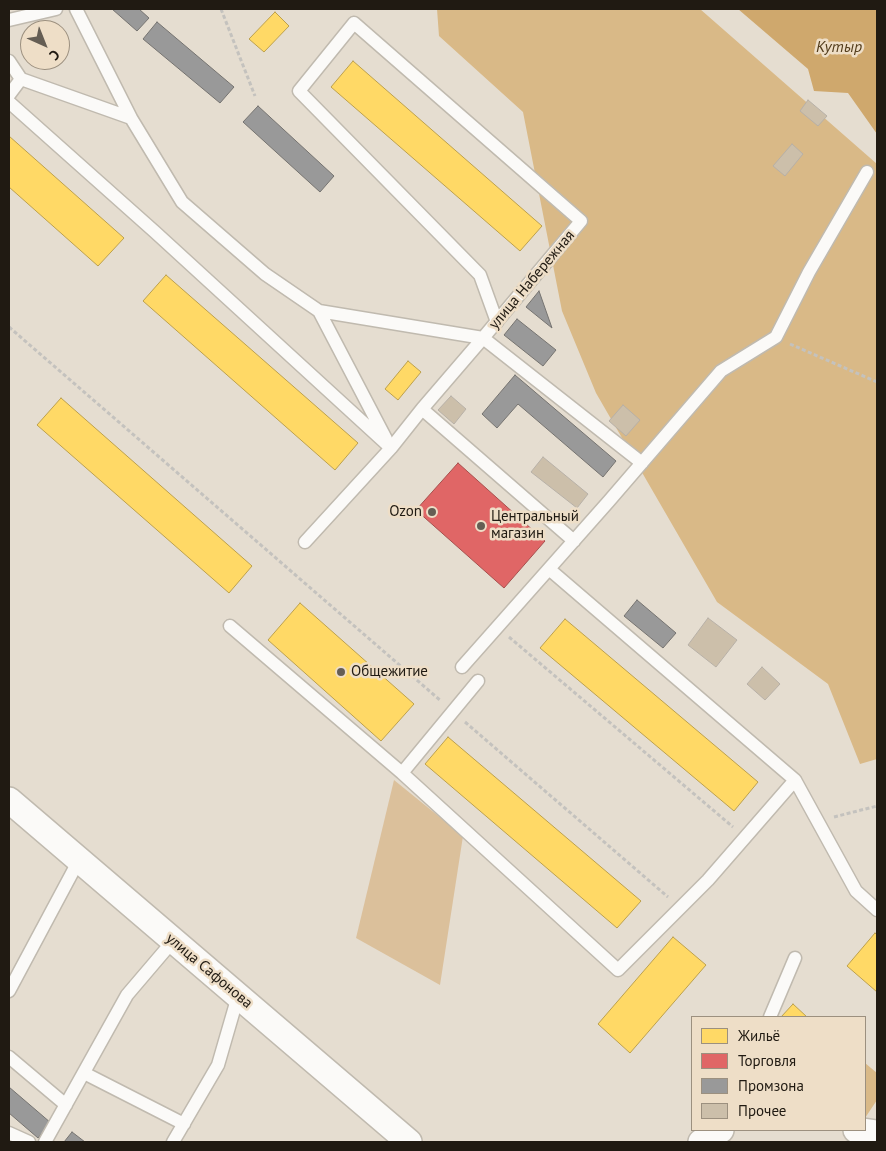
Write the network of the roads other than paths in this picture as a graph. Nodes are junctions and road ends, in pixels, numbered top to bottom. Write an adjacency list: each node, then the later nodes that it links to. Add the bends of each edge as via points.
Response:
1 (56, 9): 3 (lane)
2 (76, 9): 8 (lane)
3 (9, 20)
4 (9, 61): 5 (lane)
5 (21, 79): 6 (lane); 8 (lane)
6 (9, 95)
7 (9, 102): 14 (lane)
8 (131, 118): 10 (lane, via 182,202 264,274)
9 (867, 172): 15 (lane, via 808,272 776,337 721,371)
10 (319, 311): 12 (lane); 14 (lane)
11 (497, 322): 11 (lane, улица Набережная, via 480,275 299,91 354,23 581,221); 12 (lane, улица Набережная)
12 (483, 338): 13 (lane, улица Набережная); 15 (lane)
13 (422, 409): 14 (lane, улица Набережная); 16 (lane)
14 (391, 448): 17 (lane, улица Набережная)
15 (642, 463): 16 (lane)
16 (574, 541): 18 (lane)
17 (305, 542)
18 (548, 569): 20 (lane); 23 (lane)
19 (230, 626): 22 (lane)
20 (462, 667)
21 (478, 681): 22 (lane)
22 (402, 773): 23 (lane, via 618,970 708,880)
23 (795, 780): 26 (lane, via 856,891)
24 (9, 800): 25 (street, улица Сафонова)
25 (79, 860): 27 (street, улица Сафонова); 29 (lane)
26 (877, 910)
27 (173, 941): 30 (street, улица Сафонова); 33 (lane, via 127,995)
28 (795, 958): 31 (lane)
29 (9, 991)
30 (238, 996): 35 (lane, via 218,1065); 43 (street, улица Сафонова)
31 (770, 1016)
32 (9, 1057): 34 (lane)
33 (84, 1073): 34 (lane); 35 (lane)
34 (66, 1105): 41 (lane)
35 (184, 1124): 42 (lane)
36 (719, 1131): 44 (street)
37 (863, 1131): 39 (street)
38 (9, 1133): 40 (lane)
39 (877, 1133)
40 (29, 1142)
41 (45, 1142)
42 (173, 1142)
43 (409, 1142)
44 (701, 1142)

